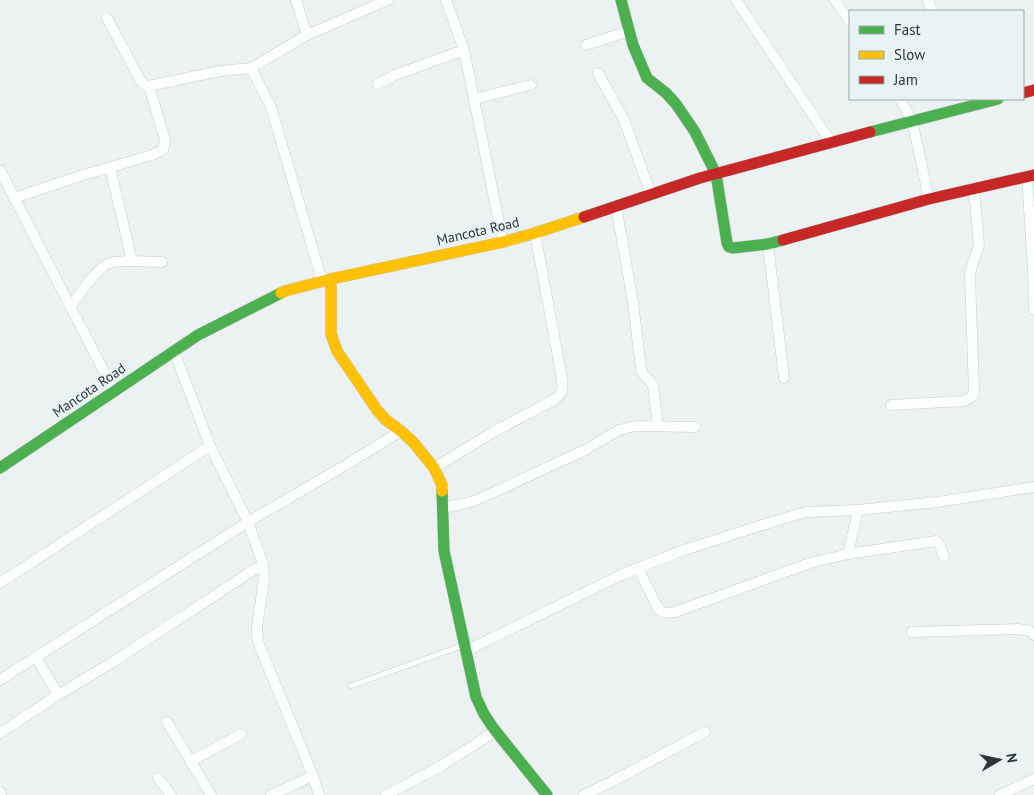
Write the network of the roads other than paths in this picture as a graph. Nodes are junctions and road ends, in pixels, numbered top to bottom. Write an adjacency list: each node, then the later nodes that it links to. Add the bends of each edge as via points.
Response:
1 (296, 0): 10 (street)
2 (388, 0): 10 (street)
3 (446, 0): 12 (street)
4 (621, 0): 9 (street)
5 (736, 0): 23 (street)
6 (840, 2): 8 (street)
7 (107, 18): 17 (street, via 140,80)
8 (849, 20)
9 (629, 31): 11 (street); 26 (street, via 647,78 676,104 696,132)
10 (307, 36): 13 (street)
11 (586, 45)
12 (464, 50): 15 (street); 18 (street)
13 (251, 68): 17 (street); 38 (street, via 271,107)
14 (598, 73): 29 (street, via 624,120)
15 (378, 84)
16 (531, 85): 18 (street)
17 (150, 86): 24 (street, via 165,140 163,150)
18 (474, 99): 34 (street)
19 (901, 100): 22 (street)
20 (990, 100): 21 (street, Mancota Road)
21 (965, 103): 22 (street, Mancota Road)
22 (912, 120): 23 (street, Mancota Road); 31 (street)
23 (831, 142): 26 (street, Mancota Road)
24 (110, 167): 30 (street); 36 (street)
25 (0, 170): 30 (street)
26 (716, 174): 29 (street, Mancota Road); 35 (street, via 729,247)
27 (1030, 176): 28 (street); 40 (street)
28 (974, 189): 31 (street); 44 (street, via 979,246 970,275 974,391 964,401)
29 (651, 194): 32 (street, Mancota Road)
30 (14, 198): 39 (street)
31 (928, 199): 35 (street)
32 (616, 206): 33 (street, Mancota Road); 45 (street, via 641,369 653,386)
33 (535, 233): 34 (street, Mancota Road); 50 (street, via 563,390 554,400)
34 (503, 242): 38 (street, Mancota Road)
35 (768, 244): 42 (street)
36 (132, 261): 37 (street); 39 (street, via 112,262 104,266)
37 (162, 262)
38 (327, 280): 41 (street, Mancota Road, via 286,291 198,335); 47 (street, via 331,334 337,351 377,410)
39 (71, 306): 43 (street)
40 (1034, 310)
41 (174, 351): 43 (street, Mancota Road); 48 (street)
42 (784, 378)
43 (114, 391): 49 (street, Mancota Road)
44 (890, 405)
45 (658, 426): 46 (street); 52 (street, via 619,430 554,466 471,502)
46 (695, 426)
47 (401, 431): 50 (street); 54 (street)
48 (210, 446): 54 (street); 59 (street)
49 (0, 468)
50 (434, 468): 52 (street, via 442,485)
51 (1034, 487): 53 (street)
52 (443, 508): 62 (street, via 444,551)
53 (858, 510): 55 (street); 58 (street, via 807,512 788,517)
54 (248, 522): 57 (street); 63 (street)
55 (848, 554): 56 (street, via 936,541); 58 (street, via 810,563 668,613 658,608)
56 (944, 556)
57 (264, 564): 66 (street); 73 (street, via 257,637)
58 (638, 568): 62 (street)
59 (0, 582)
60 (912, 632): 61 (street, via 1018,628)
61 (1034, 635)
62 (465, 648): 65 (lane); 68 (street, via 479,707)
63 (36, 657): 64 (street); 66 (street)
64 (0, 680)
65 (351, 686)
66 (58, 695): 70 (street)
67 (167, 722): 72 (street)
68 (494, 732): 80 (street, via 441,766); 81 (street)
69 (705, 732): 82 (street)
70 (0, 733)
71 (241, 734): 72 (street)
72 (191, 762): 77 (street)
73 (313, 776): 78 (street); 79 (street)
74 (158, 778): 76 (street)
75 (1034, 779): 83 (street)
76 (171, 795)
77 (211, 795)
78 (271, 795)
79 (319, 795)
80 (386, 795)
81 (547, 795)
82 (584, 795)
83 (1000, 795)

